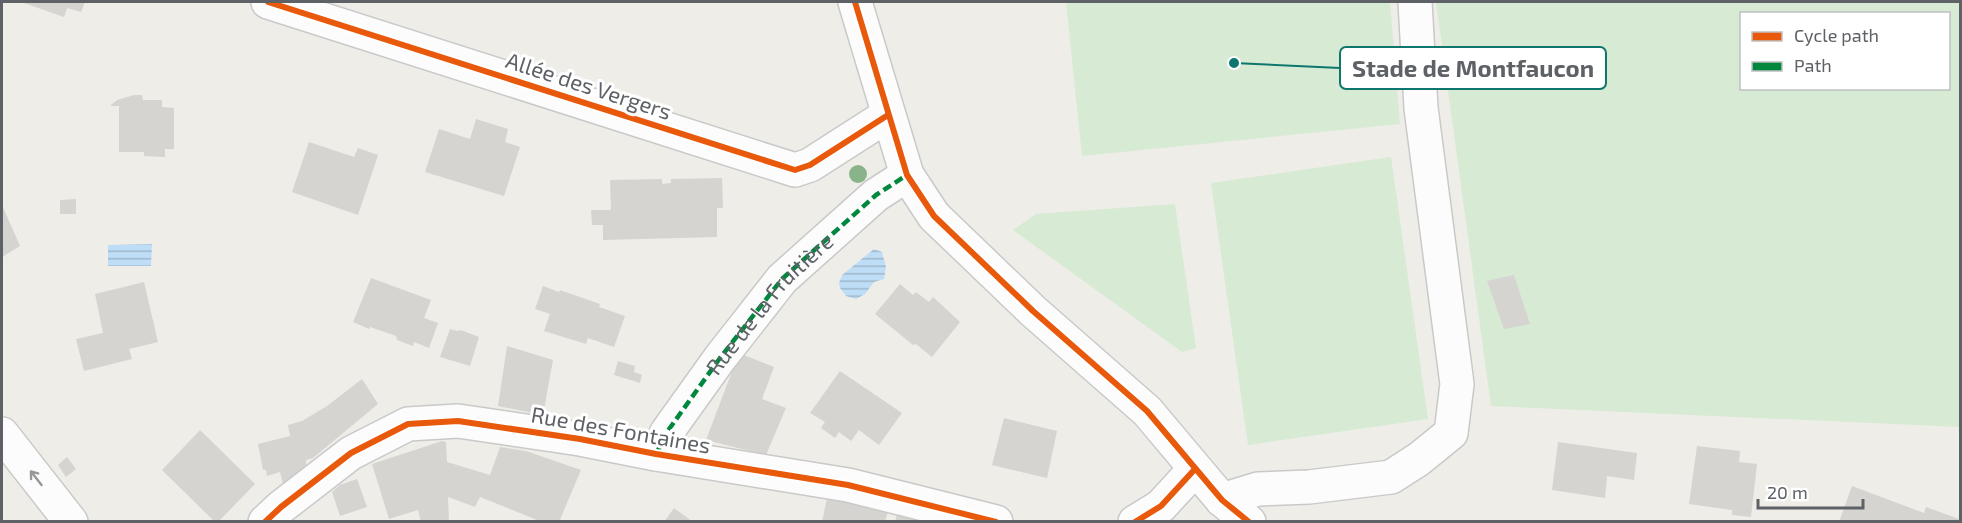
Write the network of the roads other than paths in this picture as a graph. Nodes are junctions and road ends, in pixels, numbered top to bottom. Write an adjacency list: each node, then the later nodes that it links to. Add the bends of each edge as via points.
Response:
1 (268, 2): 4 (street, Allée des Vergers, via 795,170 810,165)
2 (855, 2): 4 (street)
3 (1415, 2): 9 (street, via 1421,108 1457,384 1451,433 1391,477 1258,489)
4 (888, 115): 5 (street)
5 (908, 175): 7 (street, Rue de la Fruitière, via 876,195 782,279 720,358 667,432); 8 (street, via 934,216 1033,311 1148,411)
6 (2, 434): 10 (street, one-way to 6)
7 (656, 454): 11 (street, Rue des Fontaines, via 458,421 408,424 351,453); 12 (street, Rue des Fontaines, via 848,485)
8 (1195, 468): 9 (street); 13 (street, via 1161,506)
9 (1222, 500): 14 (street)
10 (71, 522)
11 (265, 522)
12 (996, 522)
13 (1135, 522)
14 (1249, 522)

